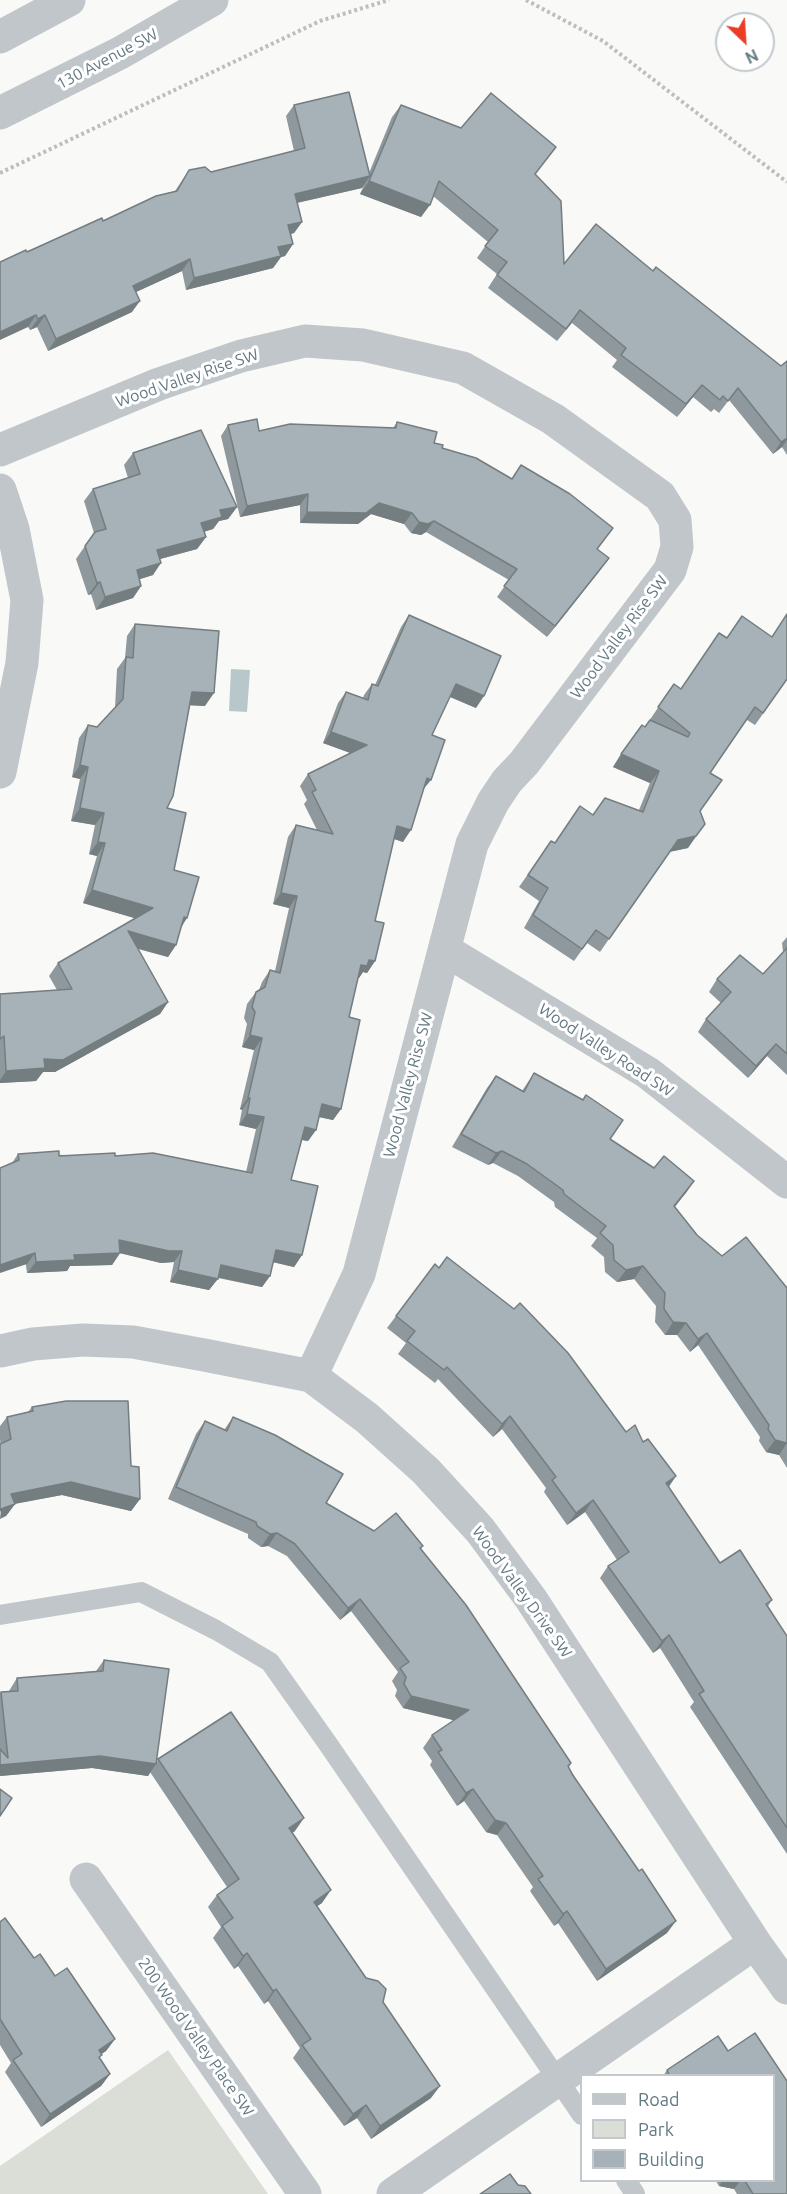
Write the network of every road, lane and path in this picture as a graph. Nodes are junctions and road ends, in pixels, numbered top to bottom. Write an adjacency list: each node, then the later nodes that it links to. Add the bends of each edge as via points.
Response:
1 (69, 0): 5 (street)
2 (212, 0): 6 (street, 130 Avenue SW, via 130,48)
3 (389, 0): 7 (path, via 320,21)
4 (526, 0): 8 (path, via 603,41)
5 (0, 36)
6 (0, 113)
7 (0, 173)
8 (787, 182)
9 (0, 450): 12 (street, Wood Valley Rise SW, via 159,384 241,356 305,340 363,345 463,368 553,419 660,496 669,507 678,535 670,570 493,802 472,844)
10 (0, 490): 11 (street, via 13,529 27,600 22,663)
11 (0, 772)
12 (445, 950): 13 (street, Wood Valley Road SW, via 648,1072); 15 (street, Wood Valley Rise SW, via 358,1274)
13 (786, 1178)
14 (0, 1351): 15 (street, Wood Valley Drive SW, via 83,1340 134,1342)
15 (311, 1376): 18 (street, Wood Valley Drive SW, via 367,1418 426,1471 480,1530 531,1599)
16 (0, 1615): 20 (lane, via 141,1592 270,1662)
17 (86, 1879): 22 (street, 200 Wood Valley Place SW)
18 (755, 1944): 19 (street, Wood Valley Drive SW); 20 (street)
19 (787, 1988)
20 (558, 2081): 21 (lane); 23 (street)
21 (580, 2112)
22 (305, 2194)
23 (393, 2194)

